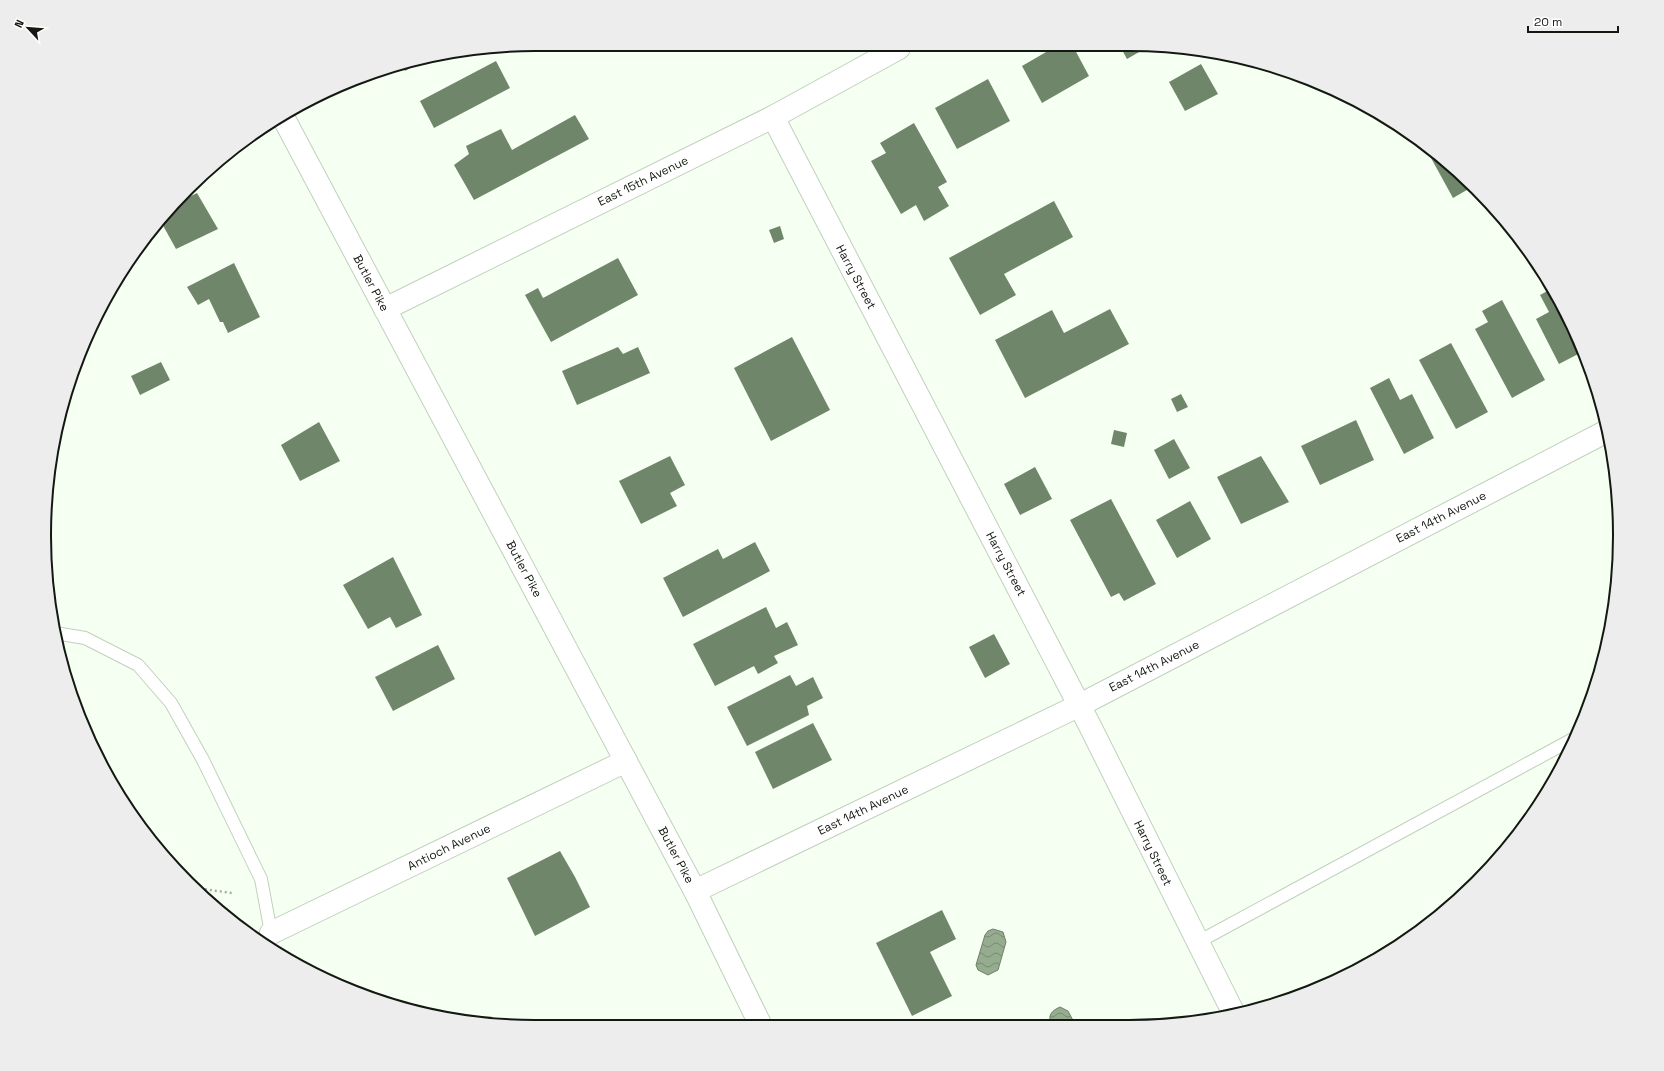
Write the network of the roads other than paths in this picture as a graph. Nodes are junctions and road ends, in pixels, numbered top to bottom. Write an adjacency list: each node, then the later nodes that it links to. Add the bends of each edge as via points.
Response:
1 (894, 51): 2 (street, East 15th Avenue)
2 (773, 117): 4 (street, East 15th Avenue); 7 (street, Harry Street)
3 (285, 121): 4 (street, Butler Pike)
4 (385, 309): 9 (street, Butler Pike)
5 (1602, 434): 7 (street, East 14th Avenue)
6 (61, 634): 11 (lane, via 85,638 138,665 171,703 203,760 261,879)
7 (1080, 706): 10 (street, East 14th Avenue); 12 (street, Harry Street)
8 (1566, 743): 12 (lane)
9 (626, 761): 10 (street, Butler Pike); 11 (street, Antioch Avenue)
10 (695, 891): 14 (street, Butler Pike)
11 (270, 939)
12 (1198, 942): 13 (street, Harry Street)
13 (1231, 1009)
14 (758, 1020)

